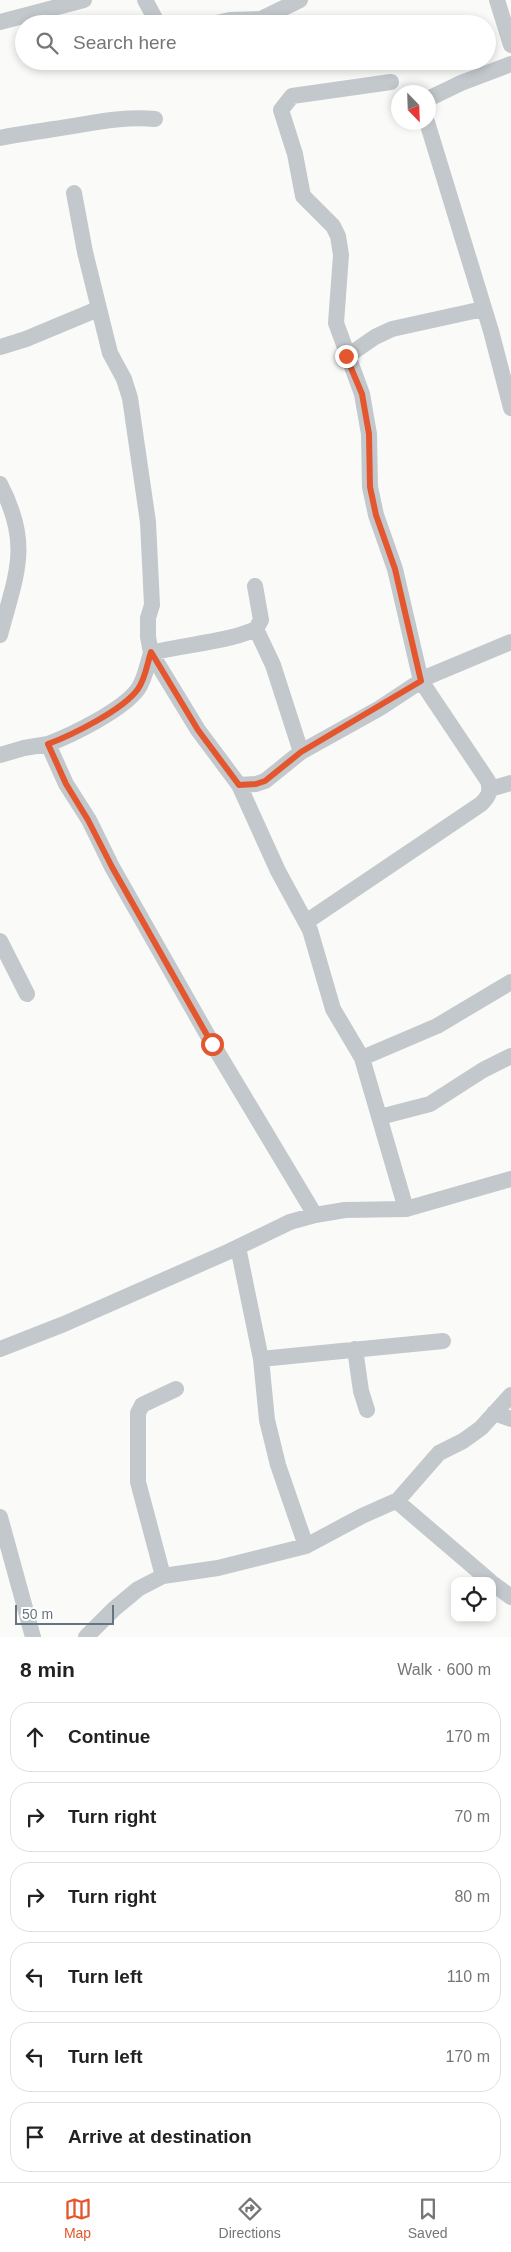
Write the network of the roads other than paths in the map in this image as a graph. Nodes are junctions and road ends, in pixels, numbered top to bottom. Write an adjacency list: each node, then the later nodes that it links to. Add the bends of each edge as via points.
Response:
1 (84, 0): 5 (street)
2 (146, 0): 6 (street)
3 (300, 0): 7 (street)
4 (497, 0): 10 (street)
5 (27, 15)
6 (154, 15)
7 (269, 15)
8 (15, 18): 9 (street)
9 (0, 22)
10 (511, 45)
11 (511, 64): 12 (street)
12 (496, 69)
13 (494, 70): 15 (street)
14 (391, 82): 23 (street, via 292,96 281,110 295,154 303,196 333,226 338,236 341,255 336,324)
15 (436, 95)
16 (155, 119): 18 (street, via 112,118)
17 (429, 130): 21 (street)
18 (0, 138)
19 (74, 193): 20 (street)
20 (98, 309): 22 (street); 30 (street, via 110,353 130,398 148,522 152,605 148,636)
21 (483, 309): 23 (street, via 392,329); 24 (street)
22 (0, 347)
23 (346, 356): 31 (street, via 362,394 368,426 370,487 395,569)
24 (511, 408)
25 (0, 484): 28 (street, via 17,524 20,552)
26 (255, 586): 27 (street, via 261,620)
27 (256, 629): 30 (street, via 227,640); 33 (street, via 274,665)
28 (0, 635)
29 (511, 642): 31 (street)
30 (151, 652): 32 (street, via 138,689 128,700 67,737); 36 (street, via 198,730)
31 (421, 681): 33 (street); 37 (street, via 488,781)
32 (48, 744): 34 (street); 47 (street, via 112,867)
33 (301, 752): 36 (street, via 265,781)
34 (0, 755)
35 (511, 784): 37 (street)
36 (239, 785): 38 (street, via 278,871)
37 (490, 789): 38 (street, via 481,804)
38 (306, 922): 43 (street, via 334,1009)
39 (0, 941): 41 (street)
40 (511, 982): 43 (street, via 437,1026)
41 (27, 994)
42 (511, 1056): 44 (street, via 430,1104)
43 (362, 1058): 44 (street)
44 (380, 1117): 46 (street)
45 (511, 1179): 46 (street)
46 (406, 1209): 47 (street, via 345,1210)
47 (314, 1215): 48 (street, via 290,1222)
48 (238, 1247): 50 (street); 52 (street)
49 (443, 1342): 51 (street)
50 (0, 1349)
51 (355, 1349): 52 (street); 55 (street)
52 (261, 1359): 60 (street, via 267,1420 278,1465)
53 (176, 1389): 61 (street, via 142,1405 138,1413 138,1482)
54 (511, 1395): 56 (street)
55 (367, 1410)
56 (494, 1414): 57 (street); 58 (street, via 463,1441 439,1453)
57 (511, 1420)
58 (398, 1500): 60 (street); 62 (street)
59 (0, 1517): 65 (street)
60 (306, 1546): 61 (street, via 218,1568)
61 (163, 1576): 66 (street, via 138,1589)
62 (485, 1577)
63 (496, 1586): 64 (street)
64 (511, 1597)
65 (33, 1637)
66 (86, 1637)

